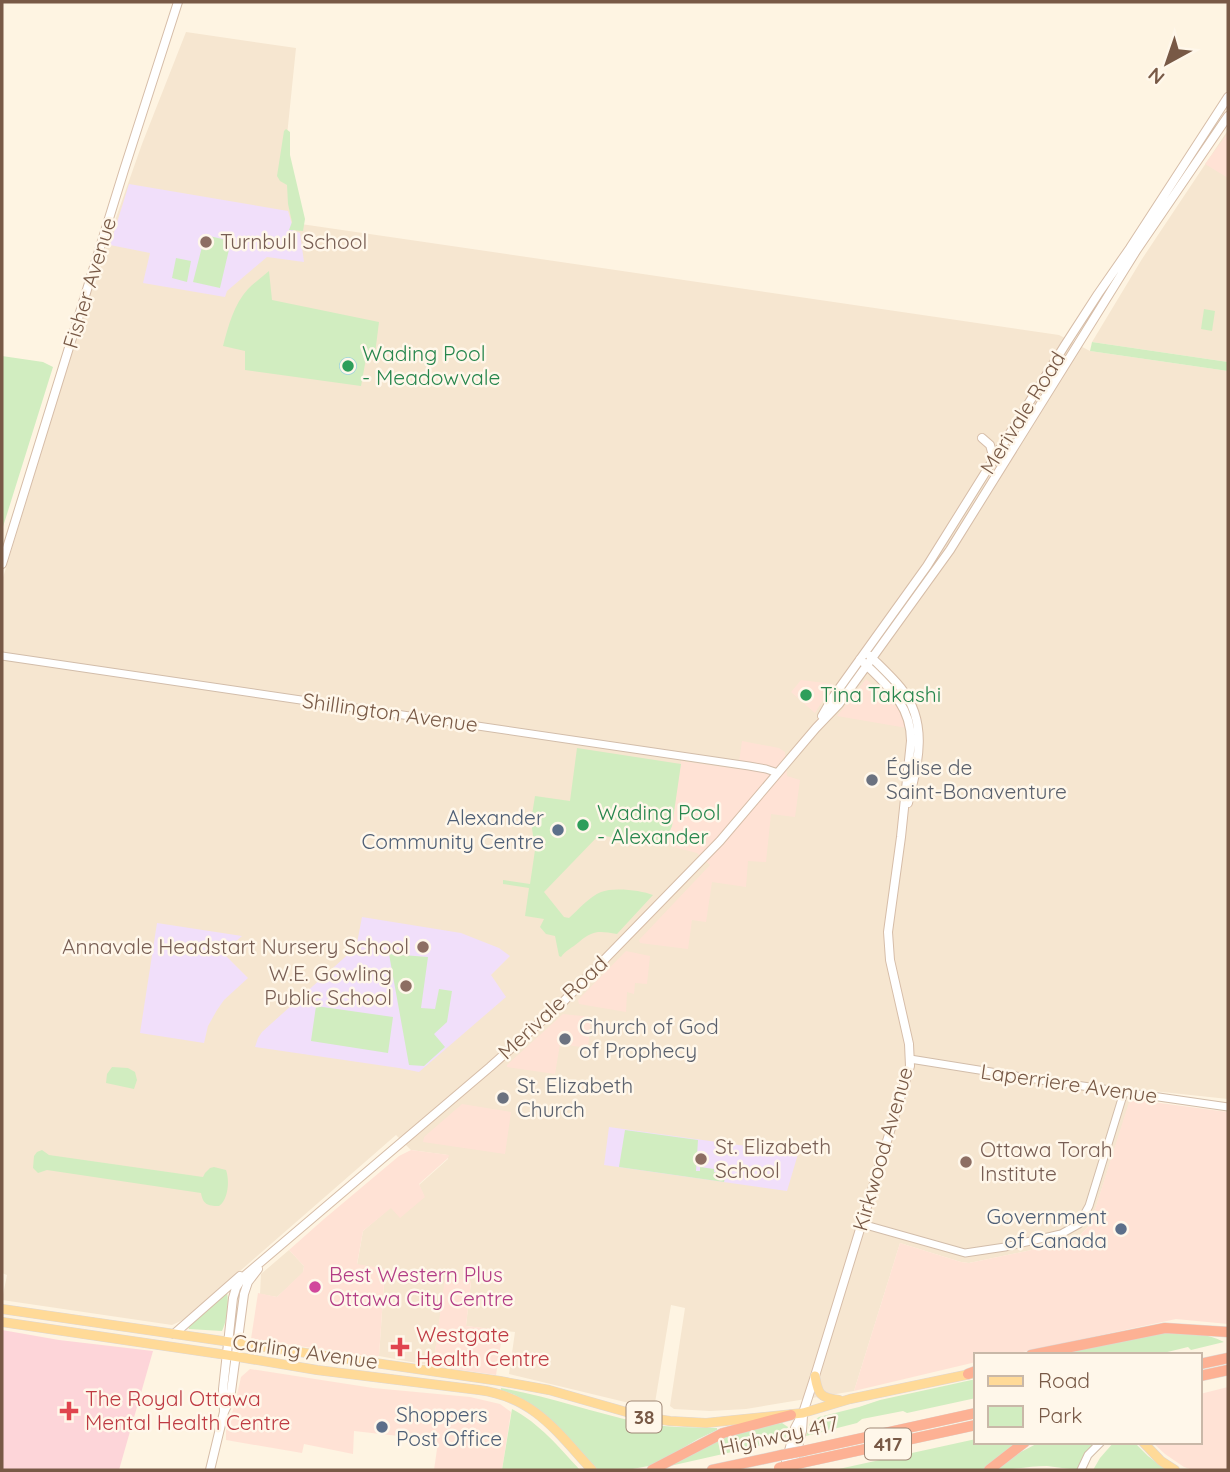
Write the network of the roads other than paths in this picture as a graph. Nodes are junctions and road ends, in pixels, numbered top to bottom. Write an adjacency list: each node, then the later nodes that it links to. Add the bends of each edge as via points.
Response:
1 (178, 2): 8 (main road, Fisher Avenue)
2 (1228, 97): 5 (main road, Merivale Road)
3 (1228, 116): 7 (main road, Merivale Road, via 1136,251)
4 (982, 438): 5 (main road)
5 (994, 459): 6 (main road, Merivale Road)
6 (964, 509): 7 (main road); 9 (main road, Merivale Road)
7 (950, 550): 11 (main road, Merivale Road)
8 (2, 564)
9 (863, 655): 11 (main road, Kirkwood Avenue); 12 (main road, Merivale Road)
10 (2, 656): 13 (street, Shillington Avenue)
11 (870, 662): 12 (main road, Merivale Road); 14 (main road, Kirkwood Avenue, via 910,722 888,938)
12 (816, 728): 13 (main road, Merivale Road)
13 (778, 773): 18 (main road, Merivale Road, via 720,841 563,1002)
14 (910, 1059): 15 (street, Laperriere Avenue); 17 (main road, Kirkwood Avenue)
15 (1124, 1092): 16 (street, Laperriere Avenue); 17 (street, via 1088,1206 1079,1224 1061,1234 965,1253)
16 (1228, 1107)
17 (862, 1224): 31 (main road, Kirkwood Avenue)
18 (264, 1261): 19 (main road, Merivale Road); 24 (main road, Merivale Road, via 246,1286)
19 (252, 1269): 23 (main road); 24 (main road, Merivale Road, via 234,1293)
20 (2, 1309): 23 (main road, Carling Avenue / 38)
21 (2, 1322): 26 (main road, Carling Avenue)
22 (1228, 1332): 25 (highway, via 1165,1328)
23 (174, 1334): 24 (main road, Carling Avenue / 38)
24 (233, 1342): 26 (main road, Merivale Road); 36 (main road, Carling Avenue / 38, via 513,1383 670,1421 706,1423)
25 (1041, 1353)
26 (232, 1356): 43 (main road, Merivale Road, via 230,1399); 44 (main road, Carling Avenue, via 509,1397 536,1412)
27 (1228, 1358): 28 (highway)
28 (1202, 1364)
29 (1228, 1370): 32 (highway)
30 (973, 1372): 33 (main road, Carling Avenue / 38)
31 (815, 1376): 33 (main road, via 821,1395); 34 (main road, Kirkwood Avenue)
32 (1202, 1376)
33 (844, 1401): 34 (main road, Carling Avenue / 38)
34 (803, 1413): 36 (main road, Carling Avenue / 38); 41 (main road, Kirkwood Avenue); 42 (main road, Kirkwood Avenue)
35 (974, 1413): 46 (highway, Highway 417 / 417, bridge)
36 (791, 1415): 45 (highway, via 723,1433)
37 (974, 1425): 41 (highway, 417)
38 (1022, 1444): 47 (highway)
39 (1099, 1444): 48 (street)
40 (1145, 1444): 49 (main road)
41 (797, 1467): 42 (highway, 417, bridge)
42 (777, 1469)
43 (210, 1470)
44 (592, 1470)
45 (652, 1470)
46 (712, 1470)
47 (989, 1470)
48 (1081, 1470)
49 (1175, 1470)

